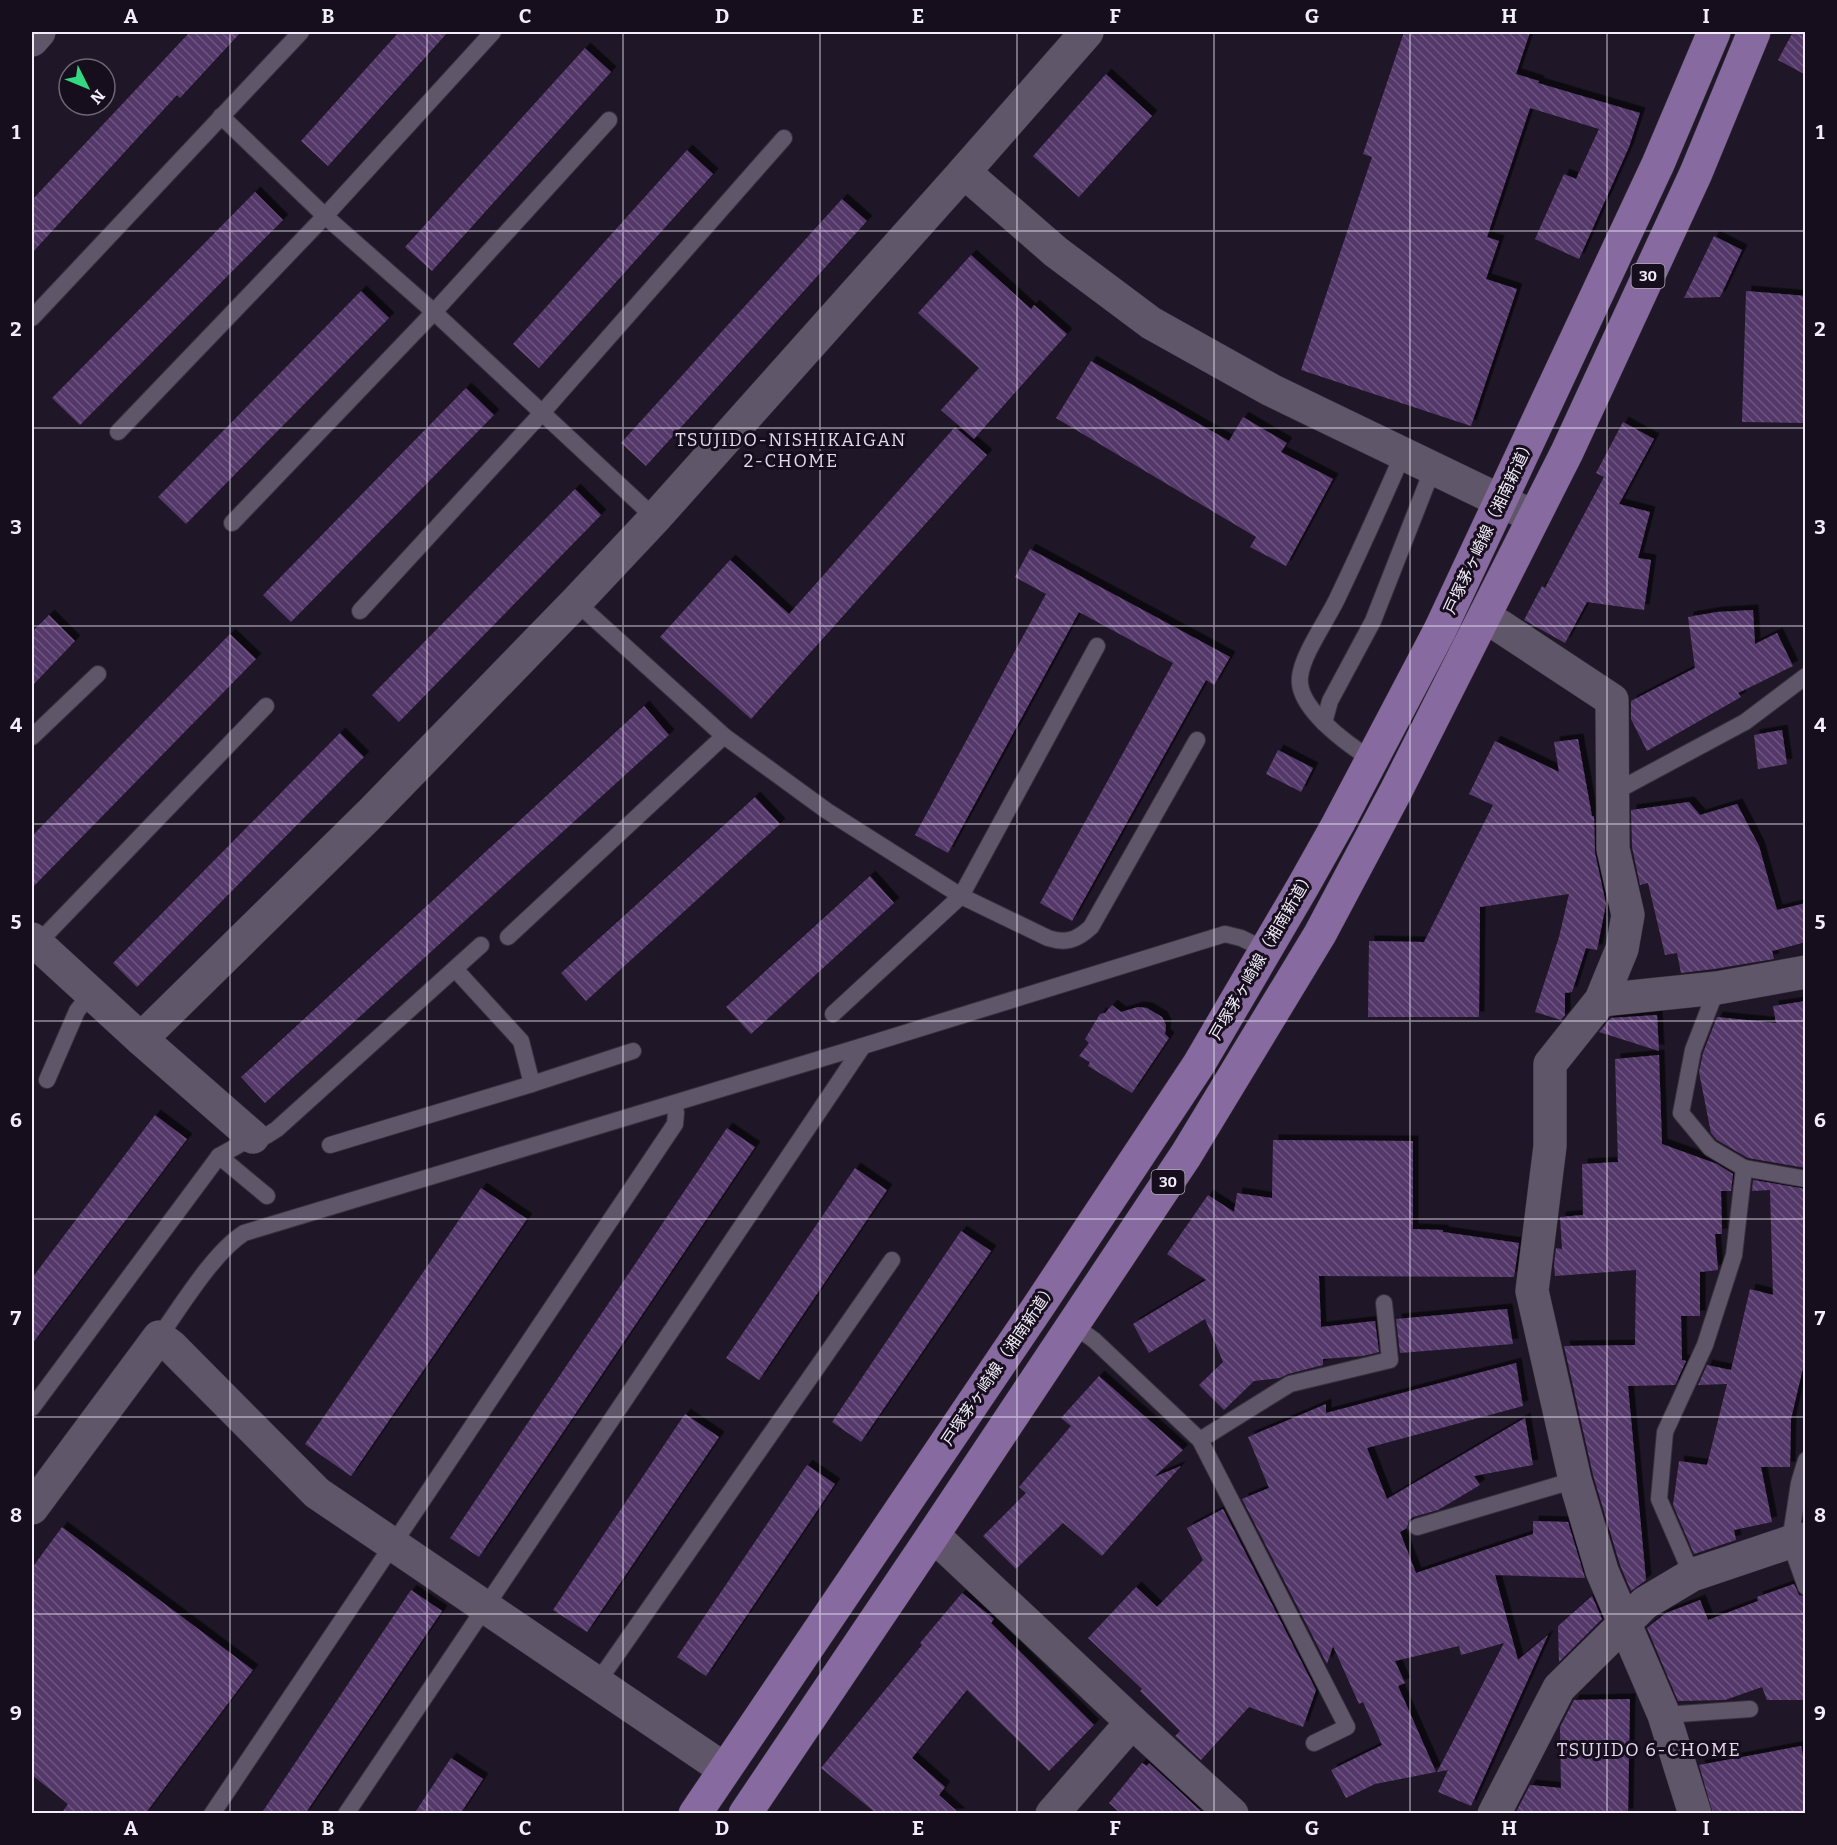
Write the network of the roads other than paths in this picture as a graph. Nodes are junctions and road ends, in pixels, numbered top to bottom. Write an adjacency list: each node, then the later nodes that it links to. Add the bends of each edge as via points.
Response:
1 (39, 32): 7 (street)
2 (301, 32): 8 (lane)
3 (494, 32): 12 (lane)
4 (1087, 32): 11 (street)
5 (1714, 32): 19 (main road, 戸塚茅ヶ崎線（湘南新道） / 30, via 1658,164)
6 (1754, 32): 20 (main road, 戸塚茅ヶ崎線（湘南新道） / 30, via 1696,173)
7 (32, 40)
8 (221, 116): 12 (lane); 14 (lane)
9 (609, 120): 13 (lane)
10 (784, 138): 15 (lane)
11 (964, 172): 17 (street, via 1056,252 1151,323 1271,390); 21 (street)
12 (325, 216): 13 (lane); 16 (lane)
13 (434, 312): 15 (lane); 22 (lane)
14 (32, 318)
15 (541, 414): 21 (lane); 24 (lane)
16 (118, 432)
17 (1403, 454): 18 (street); 30 (lane, via 1299,678 1306,702)
18 (1433, 468): 19 (street); 30 (lane, via 1373,621 1330,700)
19 (1500, 500): 20 (street); 34 (main road, 戸塚茅ヶ崎線（湘南新道） / 30, via 1440,630)
20 (1534, 517): 25 (main road, 戸塚茅ヶ崎線（湘南新道） / 30)
21 (655, 518): 23 (street)
22 (232, 523)
23 (576, 602): 31 (lane); 47 (street, via 371,813)
24 (360, 611)
25 (1484, 618): 35 (street, via 1612,700); 61 (main road, 戸塚茅ヶ崎線（湘南新道） / 30, via 1320,933 1185,1155)
26 (1097, 646): 36 (lane)
27 (98, 674): 32 (lane)
28 (1806, 676): 35 (lane, via 1745,722)
29 (266, 706): 38 (lane)
30 (1324, 723): 34 (lane)
31 (724, 736): 36 (lane, via 827,812); 37 (lane)
32 (32, 737)
33 (1197, 740): 36 (lane, via 1091,927 1081,937 1060,942 1047,938)
34 (1372, 760): 40 (main road, 戸塚茅ヶ崎線（湘南新道） / 30)
35 (1611, 794): 45 (street, via 1614,849 1628,915 1622,949)
36 (961, 896): 46 (lane)
37 (508, 937)
38 (34, 941): 44 (street)
39 (481, 945): 41 (lane)
40 (1266, 950): 48 (lane, via 1225,934); 81 (main road, 戸塚茅ヶ崎線（湘南新道） / 30, via 1199,1064)
41 (455, 969): 51 (lane, via 521,1041); 53 (lane, via 277,1129 266,1136)
42 (1806, 972): 43 (street)
43 (1717, 988): 45 (street); 56 (lane, via 1693,1050 1681,1113 1710,1148)
44 (91, 993): 47 (street); 50 (lane, via 77,1011)
45 (1601, 999): 66 (street, via 1550,1064 1550,1146 1532,1291)
46 (833, 1014)
47 (141, 1039): 53 (street)
48 (863, 1046): 62 (lane, via 244,1233 220,1254); 74 (lane)
49 (633, 1051): 51 (lane)
50 (47, 1080)
51 (532, 1084): 54 (lane)
52 (676, 1112): 71 (lane, via 675,1124)
53 (253, 1137): 55 (lane)
54 (330, 1145)
55 (219, 1156): 58 (lane); 63 (lane)
56 (1744, 1168): 57 (lane); 72 (lane, via 1734,1255 1705,1345 1665,1432 1659,1498)
57 (1806, 1179)
58 (267, 1196)
59 (892, 1260): 76 (lane)
60 (1384, 1303): 64 (lane, via 1390,1360 1290,1384)
61 (1073, 1325): 64 (lane); 69 (main road, 戸塚茅ヶ崎線（湘南新道） / 30)
62 (159, 1336): 67 (street); 71 (street, via 317,1493)
63 (32, 1408)
64 (1200, 1440): 80 (lane, via 1347,1726)
65 (1806, 1460): 70 (lane, via 1799,1483)
66 (1575, 1480): 68 (lane); 75 (street, via 1602,1571)
67 (32, 1508)
68 (1417, 1527)
69 (933, 1535): 79 (street); 85 (main road, 戸塚茅ヶ崎線（湘南新道） / 30)
70 (1798, 1540): 72 (street); 73 (lane)
71 (393, 1545): 74 (street); 82 (lane)
72 (1692, 1575): 75 (street, via 1645,1604)
73 (1806, 1587)
74 (484, 1608): 76 (street); 83 (lane)
75 (1624, 1625): 78 (street); 88 (street, via 1559,1688)
76 (597, 1683): 81 (street)
77 (1750, 1709): 78 (lane)
78 (1664, 1714): 89 (street)
79 (1132, 1722): 86 (street); 87 (street)
80 (1314, 1743)
81 (724, 1769): 84 (main road, 戸塚茅ヶ崎線（湘南新道） / 30)
82 (212, 1814)
83 (346, 1814)
84 (695, 1814)
85 (745, 1814)
86 (1052, 1814)
87 (1232, 1814)
88 (1494, 1814)
89 (1695, 1814)

